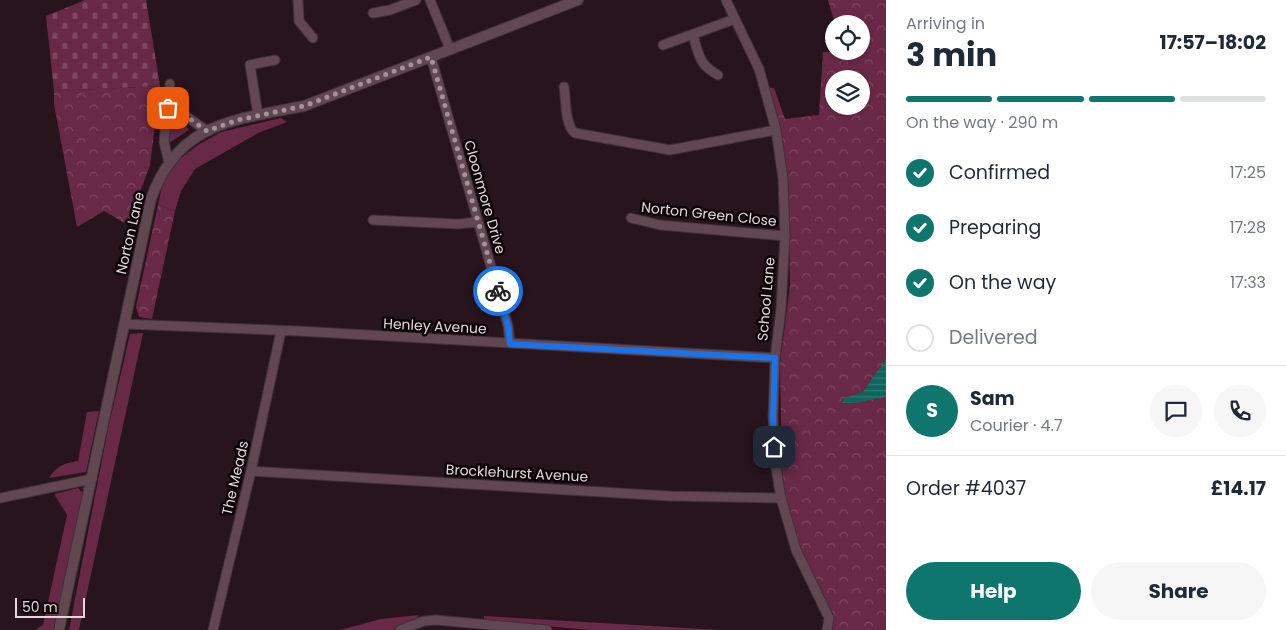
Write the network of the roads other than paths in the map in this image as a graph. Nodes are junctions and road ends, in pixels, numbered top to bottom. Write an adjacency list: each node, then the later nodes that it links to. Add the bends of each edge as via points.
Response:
1 (298, 0): 9 (street, via 299,21)
2 (430, 0): 11 (street)
3 (578, 0): 11 (street, Norton Lane)
4 (726, 0): 7 (street, School Lane)
5 (411, 1): 6 (street)
6 (373, 13)
7 (735, 19): 8 (street); 19 (street, School Lane, via 759,69)
8 (693, 35): 10 (street); 14 (street, via 701,61 706,68)
9 (313, 38)
10 (663, 45)
11 (450, 49): 12 (street, Norton Lane)
12 (431, 57): 18 (street, Norton Lane, via 304,106); 24 (street, Cloonmore Drive)
13 (275, 60): 18 (street, via 250,65)
14 (718, 74)
15 (170, 84): 17 (street)
16 (564, 88): 19 (street, via 569,124 575,133 670,150)
17 (168, 108): 20 (street, via 176,109); 21 (street, via 164,142)
18 (258, 115): 20 (street, Norton Lane)
19 (776, 130): 25 (street, School Lane, via 783,179)
20 (207, 131): 21 (street, Norton Lane, via 181,148)
21 (169, 162): 26 (street, Norton Lane, via 151,199)
22 (631, 218): 25 (street, Norton Green Close, via 660,225)
23 (373, 220): 24 (street)
24 (477, 222): 28 (street, Cloonmore Drive, via 508,326)
25 (785, 236): 29 (street, School Lane)
26 (124, 324): 27 (street, Henley Avenue); 31 (street, Norton Lane)
27 (281, 331): 28 (street, Henley Avenue); 30 (street, The Meads)
28 (510, 344): 29 (street, Henley Avenue)
29 (775, 358): 33 (street, School Lane, via 773,417)
30 (251, 471): 33 (street, Brocklehurst Avenue, via 669,496); 35 (street, The Meads)
31 (92, 479): 32 (street); 34 (street, Norton Lane)
32 (0, 498)
33 (781, 498): 38 (street, School Lane, via 796,550 828,618)
34 (59, 630)
35 (214, 630)
36 (400, 630): 37 (street, via 436,620)
37 (547, 630)
38 (826, 630)

